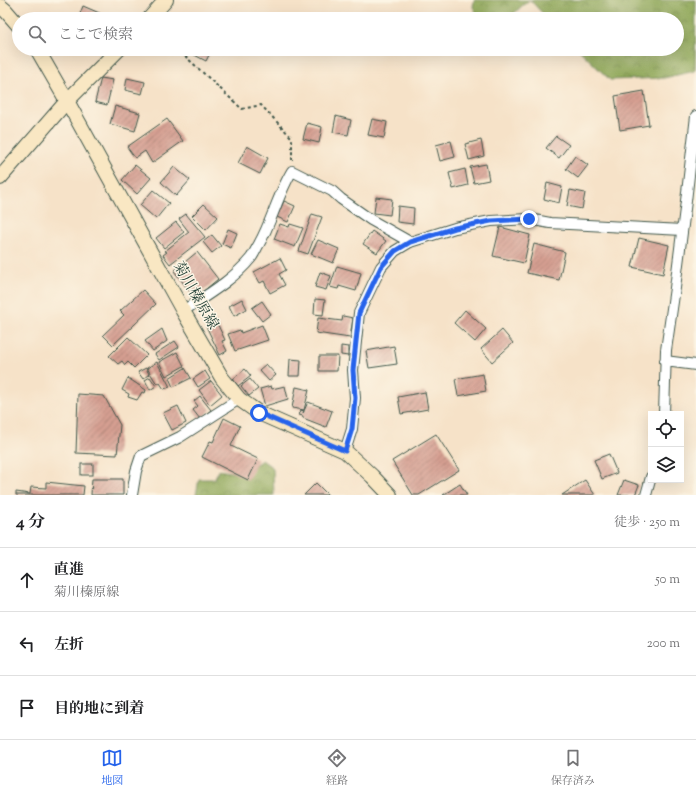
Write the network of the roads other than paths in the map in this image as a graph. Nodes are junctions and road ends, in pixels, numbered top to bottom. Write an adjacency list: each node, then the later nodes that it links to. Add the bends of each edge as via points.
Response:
1 (166, 0): 3 (main road)
2 (0, 6): 4 (main road)
3 (155, 12)
4 (12, 18)
5 (41, 56): 7 (main road, 菊川榛原線)
6 (112, 56): 7 (main road)
7 (67, 101): 9 (main road); 12 (main road, 菊川榛原線)
8 (696, 116): 10 (street)
9 (0, 178)
10 (682, 230): 11 (street, via 550,223 529,219 491,221 455,228); 13 (street)
11 (410, 242): 12 (street, via 372,220 332,191 292,171 252,257 224,283); 17 (street, via 395,251 381,267 359,313 353,370 355,398 352,429)
12 (183, 311): 15 (main road, 菊川榛原線, via 222,378)
13 (665, 360): 14 (street); 16 (street)
14 (696, 365)
15 (239, 399): 17 (main road, 菊川榛原線, via 259,413); 19 (street, via 180,437 141,456)
16 (664, 411)
17 (345, 451): 20 (main road, 菊川榛原線)
18 (649, 483): 21 (street)
19 (132, 495)
20 (390, 495)
21 (646, 495)

